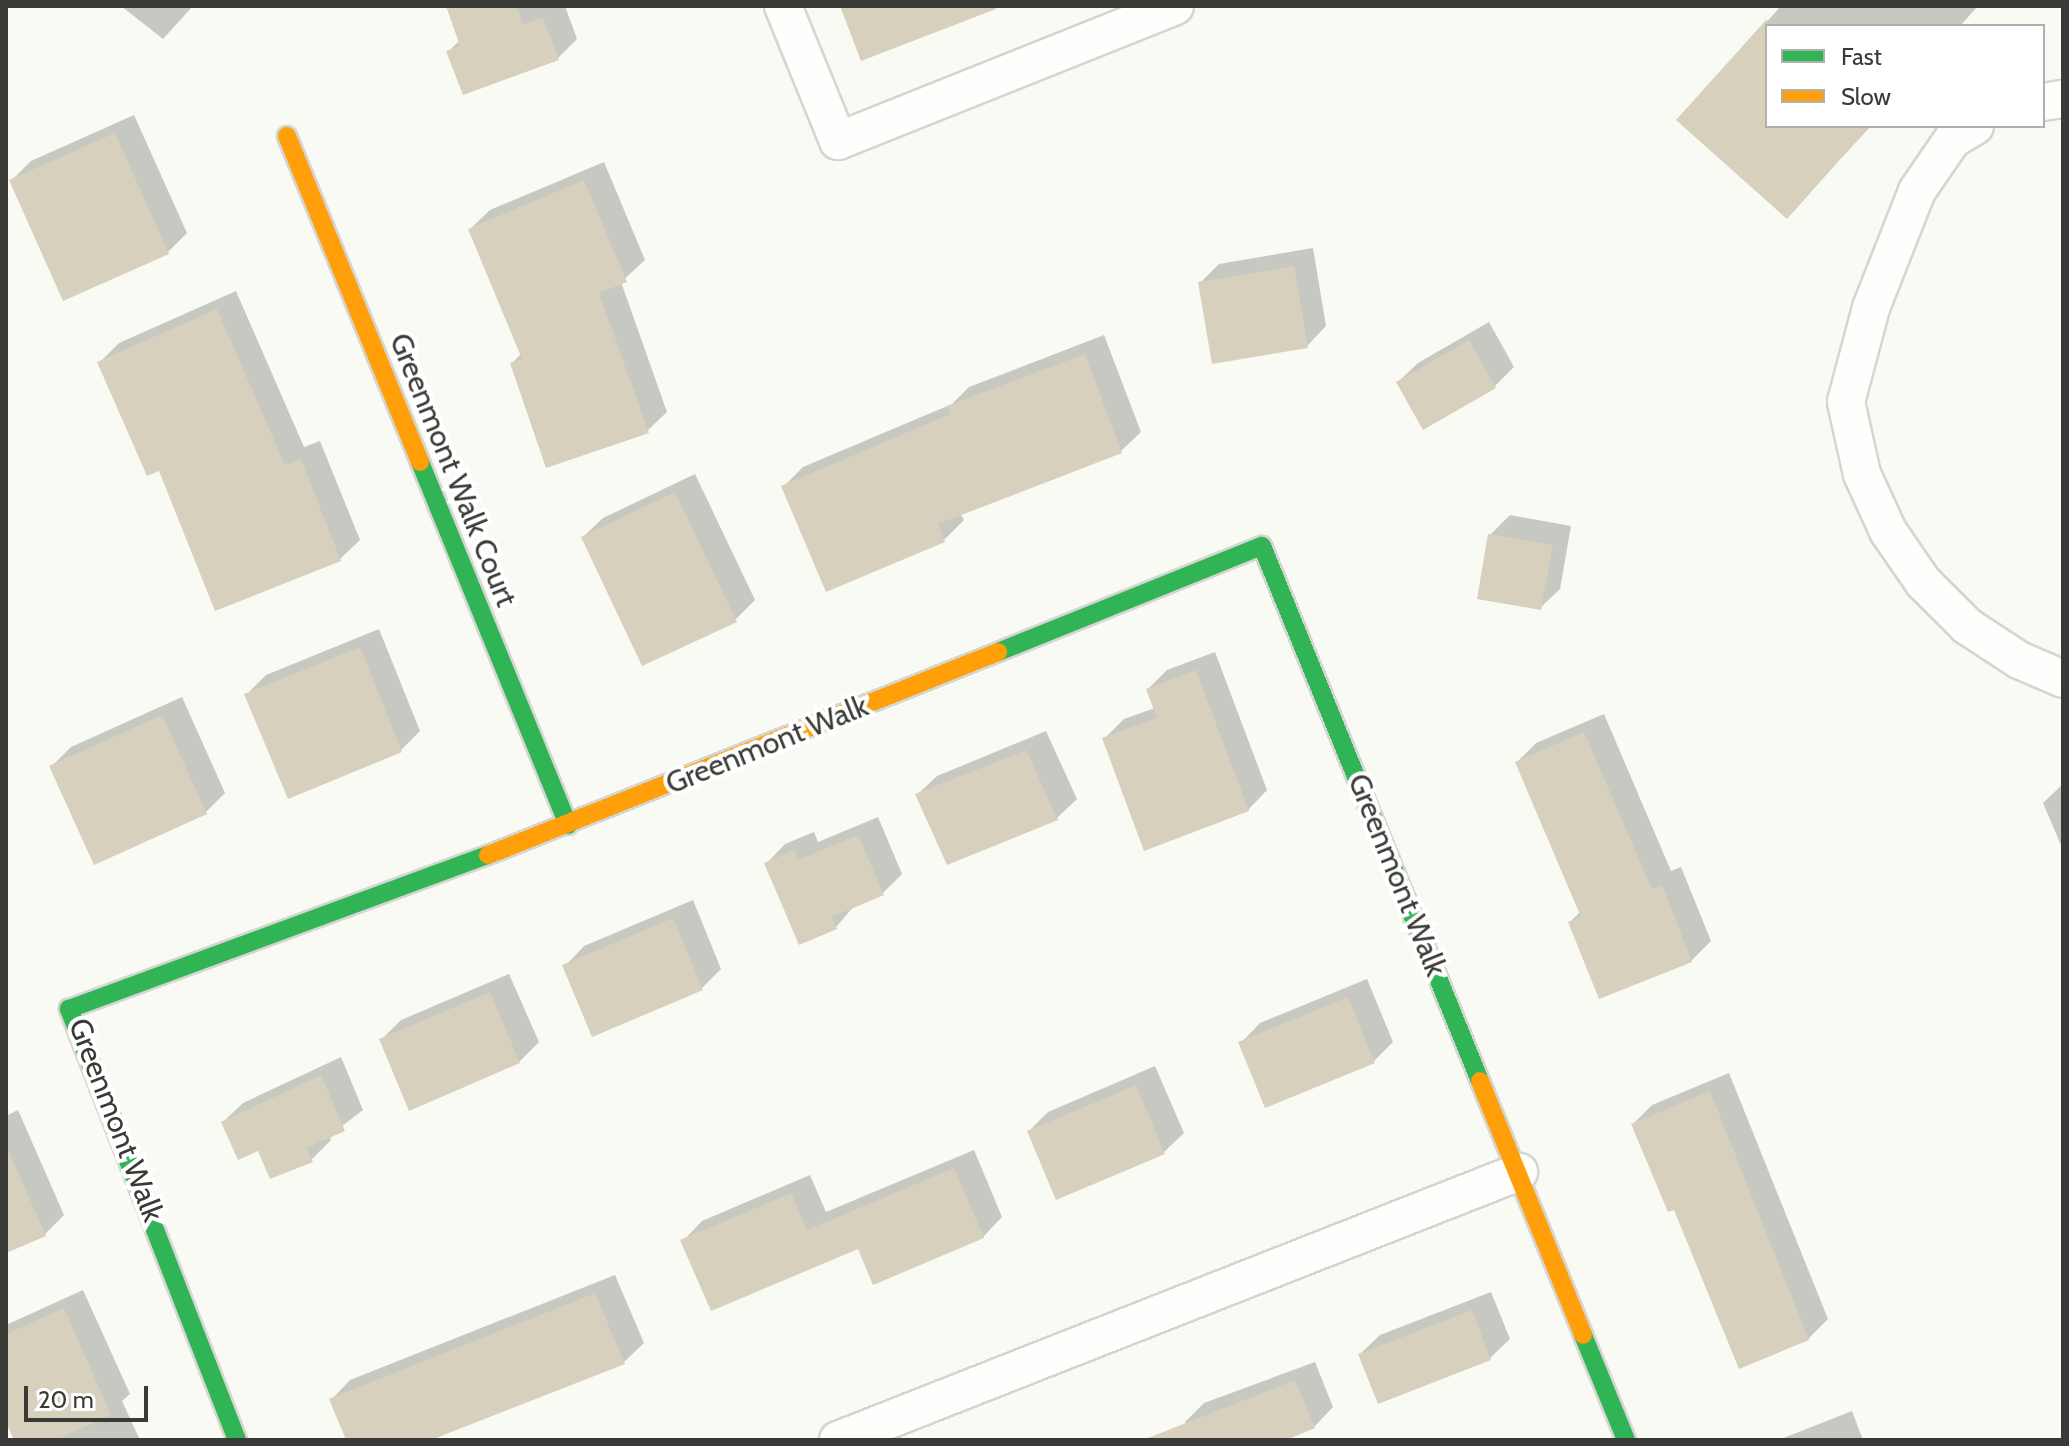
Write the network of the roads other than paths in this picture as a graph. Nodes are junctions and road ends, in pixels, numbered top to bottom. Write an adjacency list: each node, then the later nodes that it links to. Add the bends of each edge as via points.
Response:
1 (783, 6): 2 (street, via 838,141)
2 (1175, 6)
3 (1972, 128): 5 (street, via 1952,140 1917,191 1871,308 1846,402 1862,474 1888,531 1923,582 1967,626 2019,660)
4 (287, 136): 6 (street, Greenmont Walk Court)
5 (2063, 679)
6 (568, 825): 7 (street, Greenmont Walk, via 1262,546); 8 (street, Greenmont Walk, via 246,948 69,1009)
7 (1519, 1172): 9 (street); 10 (street, Greenmont Walk)
8 (237, 1440)
9 (838, 1440)
10 (1626, 1440)

